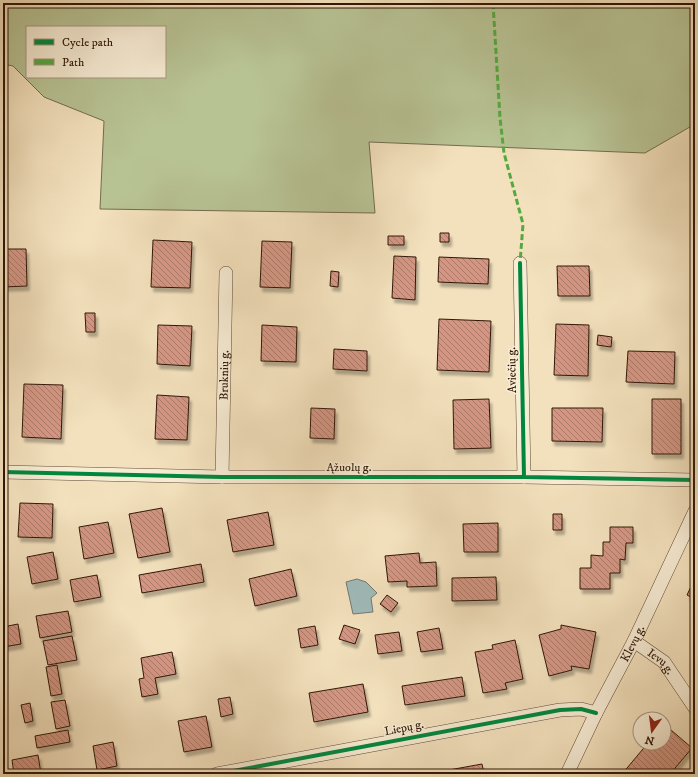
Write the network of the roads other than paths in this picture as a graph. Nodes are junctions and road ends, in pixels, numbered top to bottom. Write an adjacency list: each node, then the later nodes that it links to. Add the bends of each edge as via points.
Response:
1 (520, 263): 5 (street, Aviečių g.)
2 (226, 273): 4 (street, Bruknių g.)
3 (3, 472): 4 (street, Ąžuolų g.)
4 (222, 477): 5 (street, Ąžuolų g.)
5 (524, 478): 6 (street, Ąžuolų g.)
6 (695, 480)
7 (695, 511): 8 (street, Klevų g.)
8 (634, 641): 9 (street, Ievų g., via 664,662); 10 (street, Klevų g.)
9 (695, 708)
10 (596, 713): 11 (street, Liepų g., via 581,709 560,710); 12 (street, Klevų g.)
11 (217, 774)
12 (567, 774)

